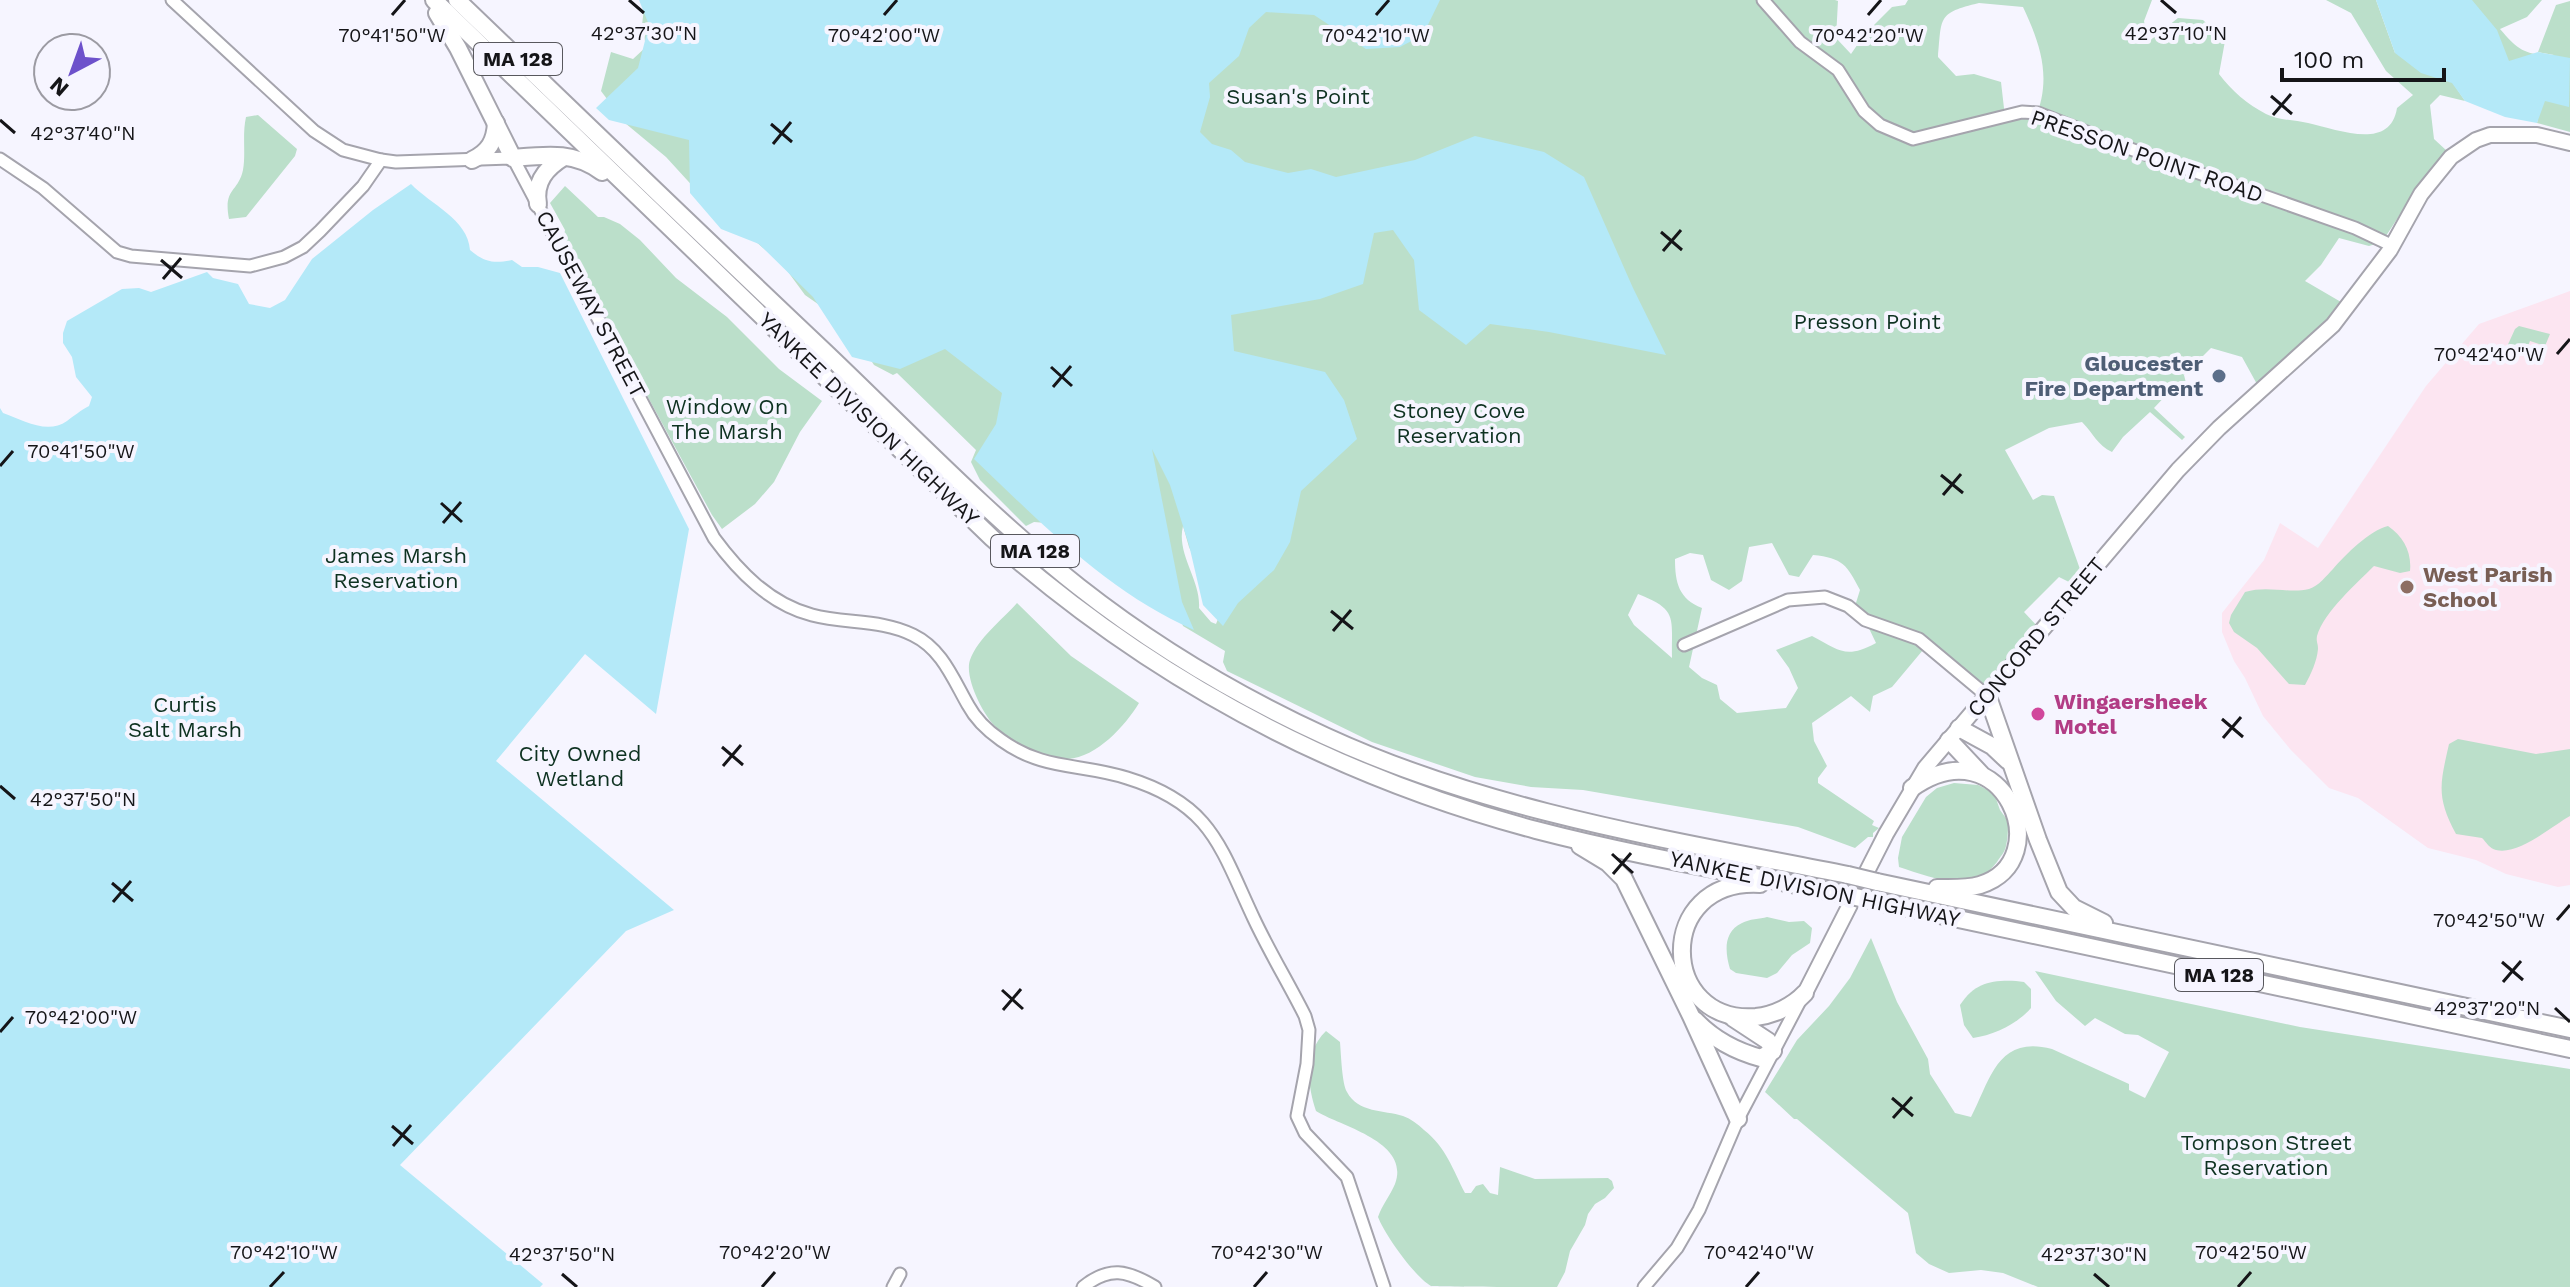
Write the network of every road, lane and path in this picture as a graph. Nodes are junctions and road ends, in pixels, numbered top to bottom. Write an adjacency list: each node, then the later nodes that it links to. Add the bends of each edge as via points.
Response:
1 (172, 0): 13 (street, via 314,131 343,150)
2 (426, 0): 8 (highway, via 447,27)
3 (434, 0): 17 (highway, YANKEE DIVISION HIGHWAY / MA 128)
4 (457, 0): 7 (highway, YANKEE DIVISION HIGHWAY / MA 128)
5 (468, 0): 7 (highway)
6 (1763, 0): 16 (street, PRESSON POINT ROAD, via 1800,42 1838,70 1864,111 1899,134 1913,139 2022,112 2038,113)
7 (580, 119): 25 (highway, YANKEE DIVISION HIGHWAY / MA 128, bridge, via 1015,533 1102,604 1210,676 1326,736 1460,788 1554,814)
8 (496, 123): 11 (highway); 14 (highway, via 490,146)
9 (2570, 143): 16 (main road, CONCORD STREET, via 2518,134 2476,140 2437,172)
10 (565, 157): 11 (highway); 15 (highway, via 540,179); 17 (highway, via 579,158 602,172)
11 (513, 158): 14 (street); 15 (street, CAUSEWAY STREET)
12 (0, 159): 13 (street, via 43,188 117,252 250,266 303,247)
13 (381, 160): 14 (street)
14 (472, 160)
15 (538, 204): 39 (street, CAUSEWAY STREET, via 714,538 745,577 802,612 913,634 952,674 979,721 1025,757 1108,772 1176,797 1221,844 1305,1016 1308,1044 1297,1116 1305,1133 1347,1177)
16 (2393, 246): 19 (main road, CONCORD STREET, via 2333,325 2178,470)
17 (716, 271): 24 (highway, YANKEE DIVISION HIGHWAY / MA 128, via 992,538 1102,628 1187,684 1294,742)
18 (1684, 645): 19 (street, via 1788,600 1825,597 1865,620 1919,639)
19 (1987, 695): 20 (main road, CONCORD STREET); 21 (highway)
20 (1954, 734): 21 (highway, via 1992,746); 22 (highway); 23 (main road, CONCORD STREET)
21 (2013, 769): 27 (highway, via 2057,888 2074,908 2107,923)
22 (1985, 777): 23 (highway, via 1967,771 1940,773); 25 (highway, via 2008,798 2018,826 2014,852 1999,875 1962,888)
23 (1912, 788): 28 (main road, CONCORD STREET)
24 (1460, 808): 26 (highway, YANKEE DIVISION HIGHWAY / MA 128, via 1575,839); 30 (highway, via 1578,845 1608,863 1628,887)
25 (1879, 882): 27 (highway, YANKEE DIVISION HIGHWAY / MA 128)
26 (1838, 893): 29 (highway, via 1750,884 1721,889 1701,902 1683,934 1683,967 1697,994); 32 (highway, YANKEE DIVISION HIGHWAY / MA 128, bridge)
27 (2245, 960): 31 (highway, YANKEE DIVISION HIGHWAY / MA 128)
28 (1805, 993): 29 (highway, via 1770,1014); 33 (street, CONCORD STREET)
29 (1728, 1015): 33 (highway, via 1768,1041)
30 (1691, 1016): 33 (highway, via 1743,1053 1761,1058); 34 (highway)
31 (2570, 1029)
32 (2570, 1049)
33 (1773, 1051): 34 (street, CONCORD STREET)
34 (1738, 1119): 40 (street, CONCORD STREET, via 1699,1210 1677,1248)
35 (900, 1274): 36 (street)
36 (893, 1287)
37 (1083, 1287): 38 (street, via 1100,1274 1118,1271)
38 (1155, 1287)
39 (1384, 1287)
40 (1644, 1287)

